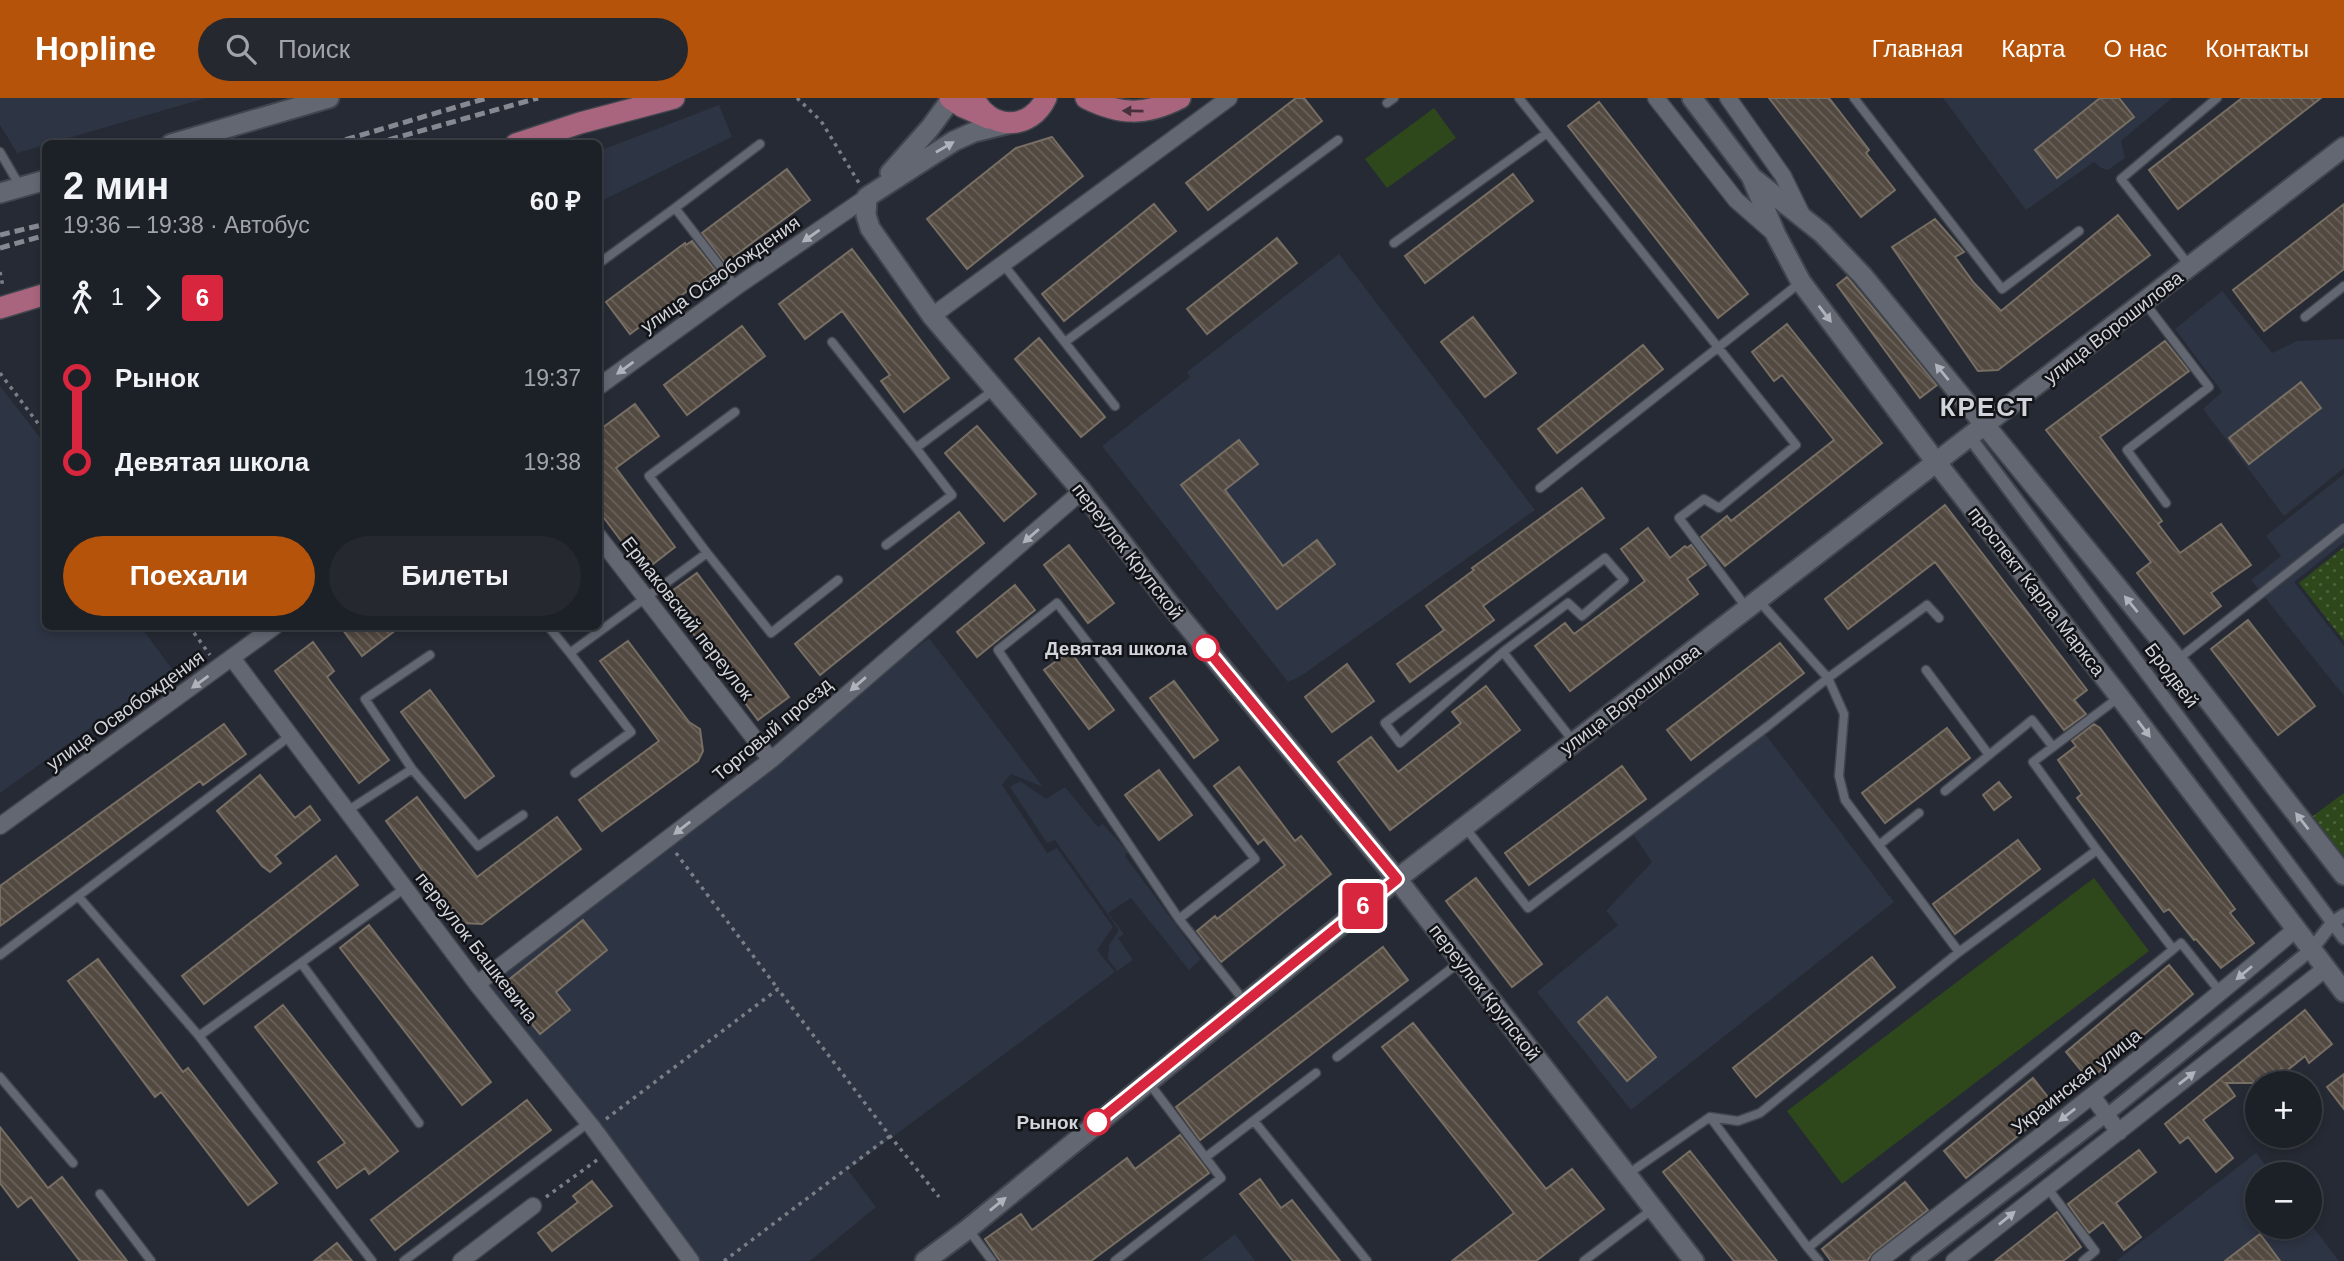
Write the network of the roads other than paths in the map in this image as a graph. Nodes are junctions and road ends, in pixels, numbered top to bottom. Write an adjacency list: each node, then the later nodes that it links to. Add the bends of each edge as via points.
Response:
1 (329, 98): 17 (street)
2 (674, 98): 18 (main road)
3 (951, 98): 15 (main road); 27 (street)
4 (974, 98): 15 (main road, via 977,106)
5 (1086, 98): 6 (main road, one-way to 5, via 1133,112)
6 (1180, 98)
7 (1229, 98): 34 (street)
8 (1519, 98): 16 (lane)
9 (1656, 98): 31 (street, via 1736,200)
10 (1692, 98): 23 (street, проспект Карла Маркса)
11 (1728, 98): 29 (street, via 1783,176)
12 (1854, 98): 30 (lane, via 2002,289)
13 (2217, 98): 35 (lane, via 2121,179)
14 (1045, 102): 15 (main road, via 1024,121)
15 (999, 121): 27 (street, one-way to 15, via 937,151)
16 (1547, 133): 32 (lane); 46 (lane)
17 (185, 140)
18 (528, 140)
19 (1338, 140): 45 (lane)
20 (760, 144): 28 (lane)
21 (2344, 147): 35 (street, улица Ворошилова)
22 (0, 152): 25 (lane)
23 (1751, 176): 29 (street, проспект Карла Маркса); 31 (street, проспект Карла Маркса)
24 (42, 181): 25 (street)
25 (21, 188): 26 (street)
26 (0, 193)
27 (867, 197): 38 (street, улица Освобождения, one-way to 38); 42 (street, переулок Крупской, via 870,228)
28 (675, 208): 33 (lane); 38 (lane)
29 (1802, 217): 51 (street, проспект Карла Маркса, one-way to 29, via 1863,276)
30 (2079, 231)
31 (1776, 235): 36 (street, проспект Карла Маркса)
32 (1394, 243)
33 (602, 261)
34 (1003, 264): 42 (street); 45 (lane)
35 (2191, 267): 40 (street, улица Ворошилова)
36 (1801, 282): 46 (lane); 53 (street, проспект Карла Маркса, one-way to 53)
37 (2344, 286): 43 (lane)
38 (736, 288): 47 (street, улица Освобождения, one-way to 47)
39 (42, 295): 41 (main road)
40 (2145, 303): 51 (street, улица Ворошилова); 56 (lane, via 2209,387 2127,450)
41 (0, 308)
42 (932, 316): 48 (street, переулок Крупской)
43 (2305, 317)
44 (832, 342): 52 (lane)
45 (1065, 342): 49 (lane)
46 (1717, 346): 54 (lane); 63 (lane, via 1796,445 1719,508 1704,499 1679,518)
47 (602, 384)
48 (995, 389): 52 (lane); 55 (street, переулок Крупской)
49 (1115, 405)
50 (735, 412): 60 (lane, via 649,475)
51 (1977, 430): 53 (street, улица Ворошилова); 72 (street, проспект Карла Маркса, one-way to 51); 98 (street, Бродвей)
52 (916, 448): 59 (lane, via 952,495)
53 (1936, 462): 63 (street, улица Ворошилова); 76 (street, проспект Карла Маркса)
54 (1539, 488)
55 (1082, 491): 81 (street, Торговый проезд, one-way to 81); 93 (street, переулок Крупской)
56 (2166, 503)
57 (2344, 528): 72 (lane)
58 (602, 541): 62 (street, Ермаковский переулок)
59 (886, 545)
60 (707, 553): 61 (lane, via 771,634); 62 (lane)
61 (838, 580)
62 (646, 598): 67 (lane); 81 (street, Ермаковский переулок)
63 (1753, 605): 75 (lane); 78 (street, улица Ворошилова)
64 (1939, 618): 75 (lane, via 1927,605)
65 (270, 630): 73 (street, улица Освобождения)
66 (551, 630): 70 (lane)
67 (602, 630)
68 (602, 630): 70 (lane)
69 (1503, 652): 69 (lane, via 1568,603 1582,615 1624,580 1605,558 1385,723 1400,743); 78 (lane)
70 (570, 653): 83 (lane, via 631,732)
71 (430, 655): 82 (lane, via 365,699)
72 (2177, 660): 92 (street, проспект Карла Маркса, one-way to 72)
73 (226, 663): 77 (street, переулок Башкевича); 88 (street, улица Освобождения, one-way to 88)
74 (1926, 670): 80 (lane)
75 (1828, 678): 89 (lane, via 1528,908); 90 (lane, via 1844,714 1839,776 1845,800)
76 (2119, 696): 79 (lane); 99 (street, проспект Карла Маркса, one-way to 99)
77 (290, 736): 85 (street, переулок Башкевича); 95 (lane)
78 (1574, 742): 89 (street, улица Ворошилова)
79 (2053, 747): 80 (lane, via 2032,720); 91 (lane, via 2033,762)
80 (1989, 755): 84 (lane)
81 (771, 760): 108 (street, Торговый проезд, one-way to 108)
82 (412, 769): 85 (lane); 87 (lane, via 478,846)
83 (575, 773)
84 (1945, 791)
85 (347, 811): 94 (street, переулок Башкевича)
86 (1919, 813): 90 (lane)
87 (523, 815)
88 (0, 826)
89 (1464, 826): 93 (street, улица Ворошилова)
90 (1879, 845): 103 (lane)
91 (2097, 850): 101 (lane); 103 (lane)
92 (2344, 875)
93 (1397, 879): 105 (street, переулок Крупской); 111 (street, улица Ворошилова)
94 (405, 888): 106 (lane); 108 (street, переулок Башкевича)
95 (78, 896): 104 (lane); 112 (lane)
96 (2344, 915): 98 (street)
97 (1179, 919): 97 (lane, via 1255,859 1058,603 998,650); 111 (lane)
98 (2332, 923): 100 (street, Бродвей); 102 (street)
99 (2297, 929): 102 (street, проспект Карла Маркса); 110 (street, Украинская улица, one-way to 110)
100 (2344, 938)
101 (2173, 949): 110 (lane, via 2181,943); 132 (lane)
102 (2312, 949): 107 (street, проспект Карла Маркса); 118 (street)
103 (1959, 953): 119 (lane, via 1760,1113 1738,1121)
104 (0, 955)
105 (1461, 961): 113 (lane); 126 (street, переулок Крупской)
106 (301, 963): 112 (lane); 121 (lane)
107 (2325, 969): 109 (street, проспект Карла Маркса); 123 (street, one-way to 107)
108 (477, 984): 122 (street, переулок Башкевича)
109 (2344, 992)
110 (2221, 993): 117 (street, Украинская улица)
111 (1245, 1002): 116 (street, улица Ворошилова)
112 (199, 1036): 134 (lane)
113 (1337, 1056)
114 (1316, 1073): 120 (lane)
115 (0, 1077): 125 (lane)
116 (1147, 1081): 124 (lane); 131 (street, улица Ворошилова, one-way to 116)
117 (2092, 1096): 118 (street); 145 (street, Украинская улица, one-way to 145)
118 (2107, 1115): 123 (street); 146 (street)
119 (1710, 1117): 126 (lane); 132 (lane)
120 (1254, 1121): 124 (lane); 141 (lane)
121 (419, 1123)
122 (591, 1126): 135 (lane); 137 (street, переулок Башкевича)
123 (2119, 1132): 127 (street)
124 (1206, 1157): 140 (lane, via 1221,1178)
125 (73, 1163)
126 (1629, 1174): 130 (street, переулок Крупской)
127 (2046, 1186): 147 (street, one-way to 127); 148 (lane, via 2095,1251)
128 (100, 1194): 133 (lane)
129 (533, 1206): 136 (street)
130 (1654, 1208): 142 (lane); 143 (street, переулок Крупской)
131 (968, 1228): 138 (street, улица Ворошилова); 139 (lane)
132 (1808, 1248): 144 (lane)
133 (151, 1261)
134 (372, 1261)
135 (404, 1261)
136 (461, 1261)
137 (691, 1261)
138 (925, 1261)
139 (992, 1261)
140 (1115, 1261)
141 (1367, 1261)
142 (1584, 1261)
143 (1694, 1261)
144 (1819, 1261)
145 (1879, 1261)
146 (1917, 1261)
147 (1954, 1261)
148 (2083, 1261)

